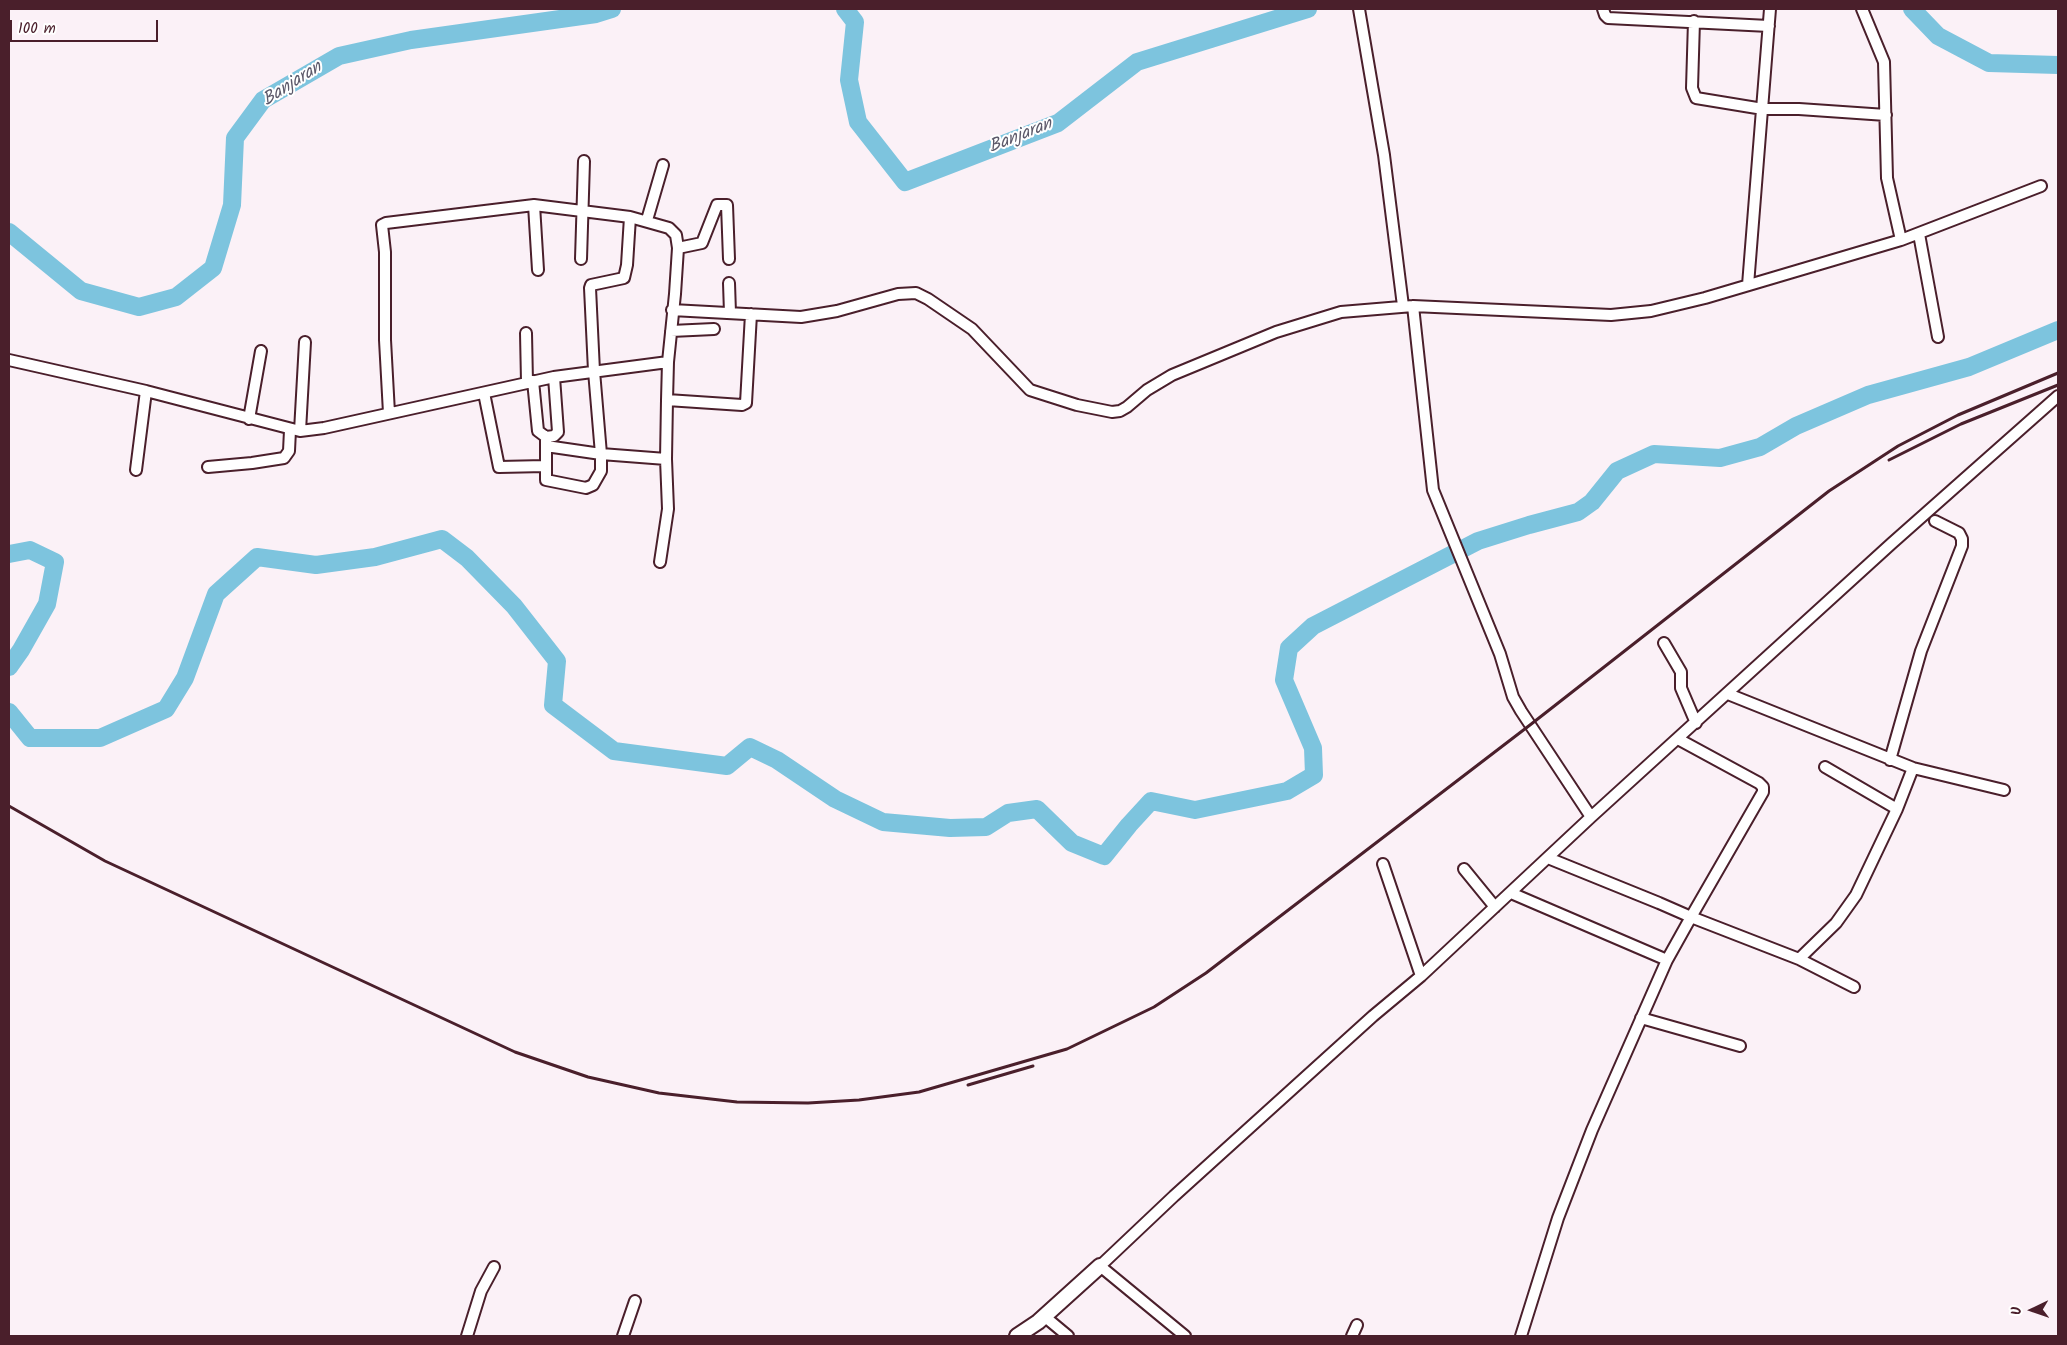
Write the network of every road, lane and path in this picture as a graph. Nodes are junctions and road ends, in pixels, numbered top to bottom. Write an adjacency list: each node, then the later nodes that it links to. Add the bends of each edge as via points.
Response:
1 (1359, 9): 24 (street)
2 (1603, 9): 5 (street, via 1608,18)
3 (1770, 9): 6 (street)
4 (1862, 9): 8 (street, via 1883,55)
5 (1694, 22): 6 (street); 7 (street, via 1694,96 1701,100)
6 (1769, 26): 7 (street)
7 (1763, 109): 8 (street); 23 (street)
8 (1886, 115): 17 (street, via 1887,178)
9 (584, 160): 13 (street)
10 (663, 165): 15 (street)
11 (2042, 186): 16 (street)
12 (534, 206): 13 (street); 21 (street); 43 (street, via 382,225)
13 (582, 211): 14 (street); 19 (street)
14 (630, 217): 15 (street); 36 (street, via 624,278 590,288)
15 (647, 220): 18 (street, via 676,234)
16 (1919, 234): 17 (street); 31 (street)
17 (1901, 240): 23 (street)
18 (678, 248): 20 (street, via 702,243 717,205 726,205); 25 (street)
19 (581, 258)
20 (729, 259)
21 (538, 270)
22 (729, 283): 26 (street)
23 (1748, 285): 24 (street, via 1651,310 1610,315)
24 (1408, 306): 27 (street, via 1341,312 1276,332 1172,375 1127,407 1112,412 1030,390 972,329 916,293 898,294 801,317); 63 (street, via 1431,481 1514,697)
25 (672, 310): 26 (street); 29 (street)
26 (730, 313): 27 (street)
27 (751, 314): 42 (street, via 746,403)
28 (714, 329): 29 (street)
29 (671, 331): 35 (street)
30 (526, 333): 38 (street)
31 (1938, 337)
32 (305, 342): 45 (street)
33 (261, 351): 44 (street)
34 (9, 360): 39 (street)
35 (668, 362): 36 (street); 42 (street)
36 (594, 371): 37 (street); 47 (street)
37 (554, 377): 38 (street); 46 (street, via 558,432)
38 (530, 382): 40 (street); 46 (street, via 538,431)
39 (146, 391): 44 (street); 51 (street)
40 (484, 393): 43 (street); 49 (street, via 497,465)
41 (2058, 396): 55 (street)
42 (667, 400): 48 (street)
43 (389, 413): 45 (street, via 324,428)
44 (249, 419): 45 (street)
45 (295, 431): 50 (street, via 284,458)
46 (546, 442): 47 (street); 49 (street)
47 (601, 454): 48 (street); 49 (street, via 601,471 592,485 586,488 548,481)
48 (666, 459): 53 (street, via 668,509)
49 (545, 466)
50 (208, 467)
51 (136, 470)
52 (1935, 521): 58 (street, via 1959,533 1962,546 1921,651)
53 (660, 562)
54 (1664, 643): 56 (street, via 1681,672 1681,688)
55 (1728, 694): 56 (street); 58 (street)
56 (1696, 723): 57 (street)
57 (1678, 739): 63 (street); 69 (street, via 1763,787)
58 (1890, 760): 60 (street)
59 (1825, 766): 62 (street)
60 (1914, 768): 61 (street); 62 (street)
61 (2004, 790)
62 (1896, 809): 70 (street, via 1856,895 1836,923)
63 (1591, 817): 64 (street)
64 (1548, 858): 67 (street); 69 (street)
65 (1383, 864): 72 (street)
66 (1464, 870): 68 (street)
67 (1511, 893): 68 (street); 71 (street)
68 (1495, 907): 72 (street)
69 (1690, 917): 70 (street); 71 (street)
70 (1799, 959): 73 (street)
71 (1666, 960): 74 (street)
72 (1421, 976): 76 (street)
73 (1854, 987)
74 (1641, 1018): 75 (street); 87 (street, via 1558,1218)
75 (1740, 1046)
76 (1100, 1266): 79 (street); 85 (street)
77 (494, 1267): 81 (street, via 481,1291)
78 (635, 1301): 82 (street)
79 (1044, 1316): 83 (street); 84 (street)
80 (1357, 1325): 86 (street)
81 (467, 1336)
82 (623, 1336)
83 (1016, 1336)
84 (1068, 1336)
85 (1183, 1336)
86 (1352, 1336)
87 (1521, 1336)

